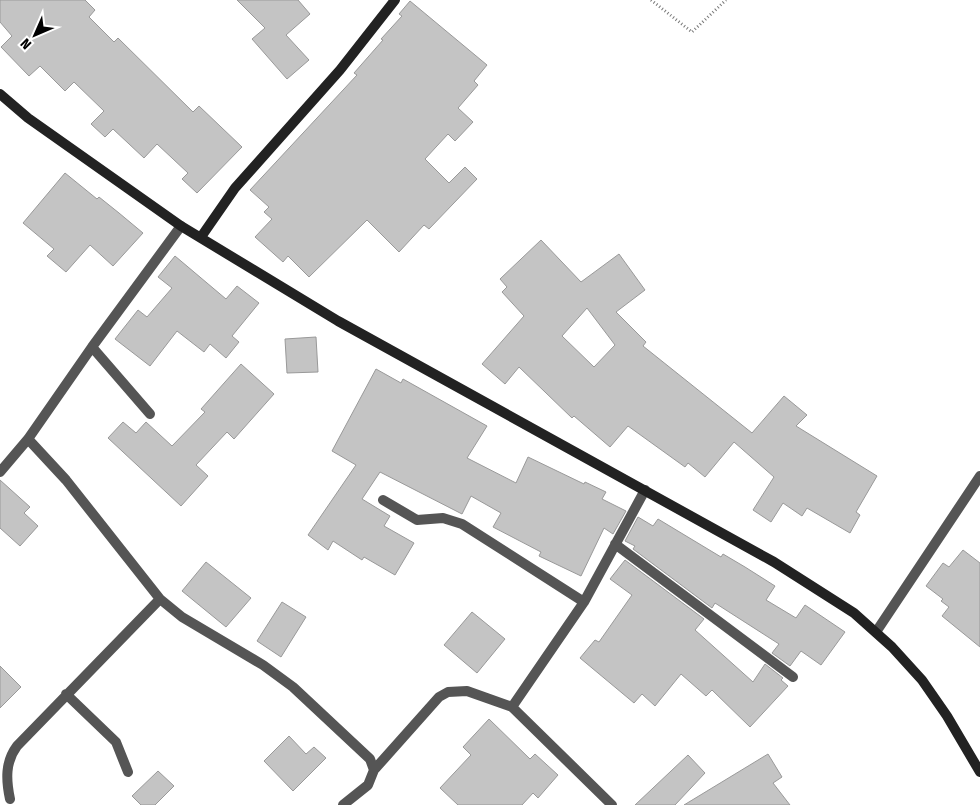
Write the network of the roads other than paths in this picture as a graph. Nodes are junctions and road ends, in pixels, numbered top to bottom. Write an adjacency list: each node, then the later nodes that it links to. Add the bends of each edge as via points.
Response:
1 (395, 0): 4 (street, via 340,70 240,181)
2 (0, 94): 3 (street, via 36,124)
3 (181, 226): 4 (street); 5 (street)
4 (201, 238): 10 (street, via 346,325)
5 (92, 347): 6 (street); 7 (street)
6 (150, 414)
7 (28, 438): 8 (street); 13 (street, via 66,480)
8 (0, 472)
9 (980, 476): 15 (street)
10 (645, 490): 12 (street); 15 (street, via 801,578 854,613)
11 (383, 500): 14 (street, via 417,520 443,518 462,524)
12 (615, 544): 14 (street); 16 (street)
13 (160, 599): 17 (street); 19 (street, via 182,617 263,665 293,688 352,740 370,759)
14 (584, 602): 18 (street)
15 (876, 632): 21 (street, via 936,699)
16 (793, 677)
17 (66, 694): 20 (street, via 116,742); 22 (street, via 22,739 12,754 7,781)
18 (512, 707): 19 (street, via 467,691 448,692 439,697); 24 (street)
19 (374, 770): 23 (street, via 368,785)
20 (128, 772)
21 (980, 772)
22 (10, 799)
23 (343, 805)
24 (612, 805)

